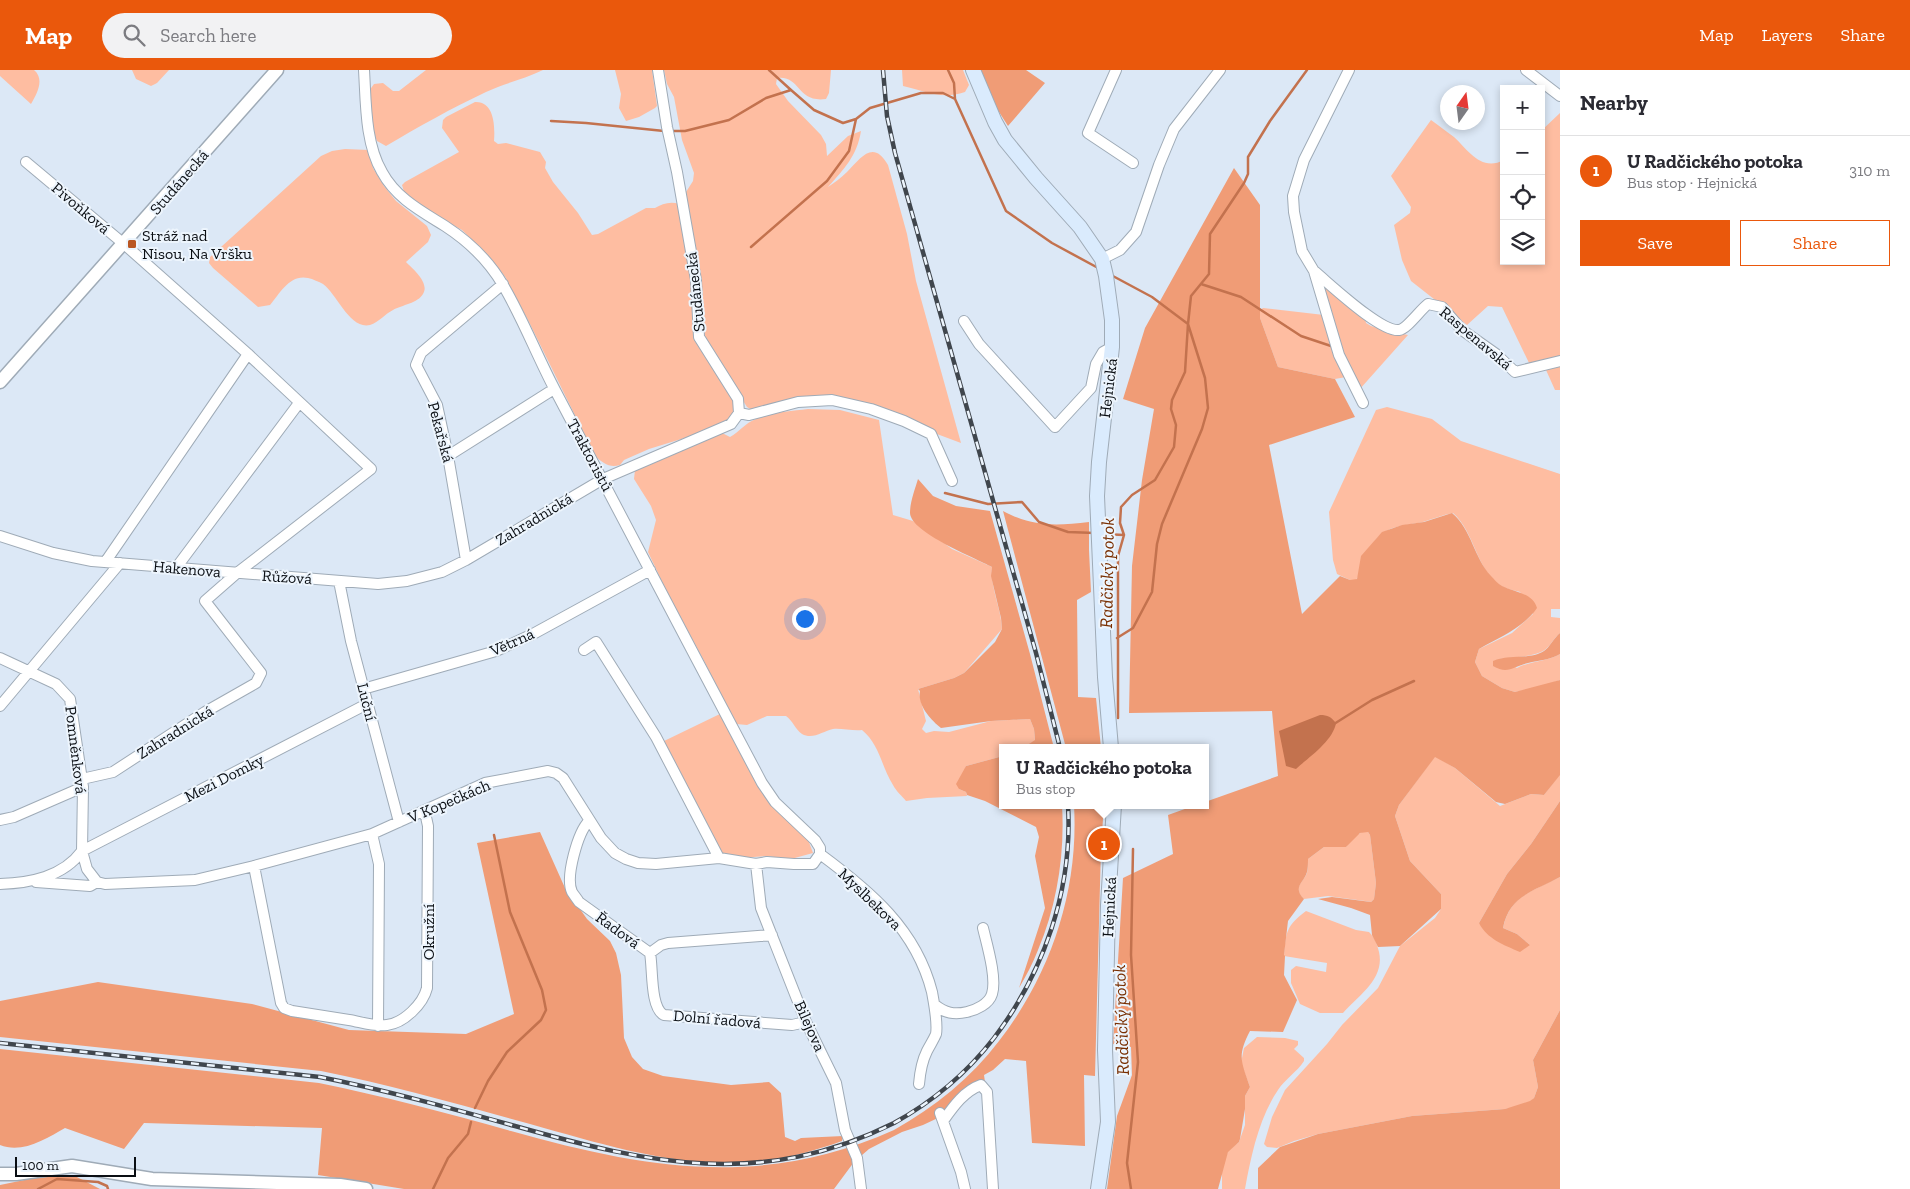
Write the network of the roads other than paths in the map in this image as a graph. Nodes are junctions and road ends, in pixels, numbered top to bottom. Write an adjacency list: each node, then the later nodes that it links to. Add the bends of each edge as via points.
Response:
1 (277, 70): 12 (street, Studánecká)
2 (364, 70): 15 (street, Traktoristů, via 366,119 382,172 407,202 468,243)
3 (658, 70): 24 (street, Studánecká, via 696,280 699,336 738,399)
4 (973, 70): 13 (main road, Hejnická, via 1005,140 1080,227)
5 (1220, 70): 13 (street, via 1174,129 1136,232 1120,250)
6 (1349, 70): 14 (street, Raspenavská, via 1304,160 1294,196 1302,251)
7 (1526, 70): 9 (street)
8 (1115, 71): 11 (street, via 1088,133)
9 (1560, 96)
10 (26, 162): 12 (street, Pivoňková)
11 (1133, 163)
12 (124, 244): 18 (street, Pivoňková); 20 (street, Studánecká)
13 (1102, 259): 17 (main road, Hejnická, via 1109,293)
14 (1314, 271): 19 (street, Raspenavská, via 1375,321 1391,328 1400,330 1407,326 1428,304 1442,307 1462,330 1515,372); 23 (street, Raspenavská, via 1339,355)
15 (503, 284): 21 (street, Traktoristů); 25 (street, Pekařská, via 421,353 416,365 437,406)
16 (964, 320): 17 (street, via 979,344 1055,427 1091,388 1096,364 1103,352)
17 (1112, 347): 43 (main road, Hejnická, via 1097,496)
18 (248, 354): 22 (street, Pivoňková); 31 (street)
19 (1560, 361)
20 (0, 382)
21 (554, 389): 25 (street); 27 (street, Traktoristů)
22 (299, 403): 26 (street, Pivoňková); 33 (street)
23 (1363, 403)
24 (739, 413): 27 (street, via 731,424); 28 (street, via 749,415 798,402 832,400 871,409 931,434)
25 (448, 456): 30 (street, Pekařská)
26 (371, 469): 35 (street, Hakenova)
27 (603, 479): 30 (street, Zahradnická); 34 (street, Traktoristů)
28 (952, 481)
29 (0, 536): 31 (street, Hakenova, via 53,553)
30 (466, 560): 36 (street, Růžová, via 442,572 407,581 378,584)
31 (106, 561): 32 (street, Hakenova)
32 (120, 563): 33 (street, Hakenova); 39 (street)
33 (176, 568): 35 (street, Hakenova)
34 (650, 570): 40 (street, Větrná, via 496,651); 52 (street, Traktoristů, via 762,783 775,802 815,840)
35 (237, 573): 36 (street, Růžová); 44 (street, Zahradnická, via 205,601 261,673 256,683 113,772)
36 (339, 581): 40 (street, Luční)
37 (584, 650): 53 (street, via 596,642 656,736)
38 (0, 658): 39 (street, Pomněnková)
39 (29, 672): 42 (street); 44 (street, Pomněnková, via 56,684 70,699)
40 (363, 690): 41 (street, Luční)
41 (367, 704): 49 (street, Luční); 51 (street, Mezi Domky)
42 (0, 706)
43 (1111, 744)
44 (83, 783): 47 (street, Zahradnická, via 14,817); 51 (street, Pomněnková)
45 (1114, 809): 71 (main road, Hejnická, via 1105,1014 1108,1122)
46 (422, 812): 48 (street, V Kopečkách, via 485,784 548,771 563,778); 49 (street, V Kopečkách); 64 (street, Okružní, via 428,826 427,988 425,996 406,1017 396,1023)
47 (0, 820)
48 (589, 821): 53 (street, V Kopečkách, via 607,846 638,863); 61 (street, Řadová, via 582,828 569,874 572,891 580,902)
49 (399, 822): 50 (street, V Kopečkách)
50 (372, 834): 55 (street, V Kopečkách); 64 (street, via 379,864)
51 (82, 851): 56 (street, V Kopečkách, via 69,866); 57 (street, via 87,869)
52 (820, 854): 54 (street, V Kopečkách, via 813,864); 62 (street, Myslbekova, via 864,890 900,926 920,956)
53 (719, 858): 54 (street, V Kopečkách)
54 (756, 864): 60 (street, Bilejova, via 761,908)
55 (254, 866): 57 (street, V Kopečkách, via 195,880); 64 (street, Okružní, via 284,1008)
56 (30, 882): 57 (street, V Kopečkách, via 81,886); 58 (street, V Kopečkách)
57 (97, 882)
58 (0, 884)
59 (983, 928): 62 (street, via 993,971 992,995 982,1006 957,1014 945,1013)
60 (772, 935): 61 (street, Řadová, via 668,943); 63 (street, Bilejova)
61 (650, 953): 63 (street, Dolní řadová, via 655,1005 664,1015 792,1025)
62 (935, 1005): 65 (street, Myslbekova, via 936,1033 922,1063)
63 (806, 1022): 68 (street, Bilejova, via 836,1083 845,1130 857,1158)
64 (378, 1026)
65 (919, 1084)
66 (0, 1174): 67 (street, via 72,1166 152,1179 340,1185)
67 (366, 1189)
68 (861, 1189)
69 (966, 1189): 70 (street, via 941,1117 973,1087 981,1085 987,1092)
70 (993, 1189)
71 (1098, 1189)

